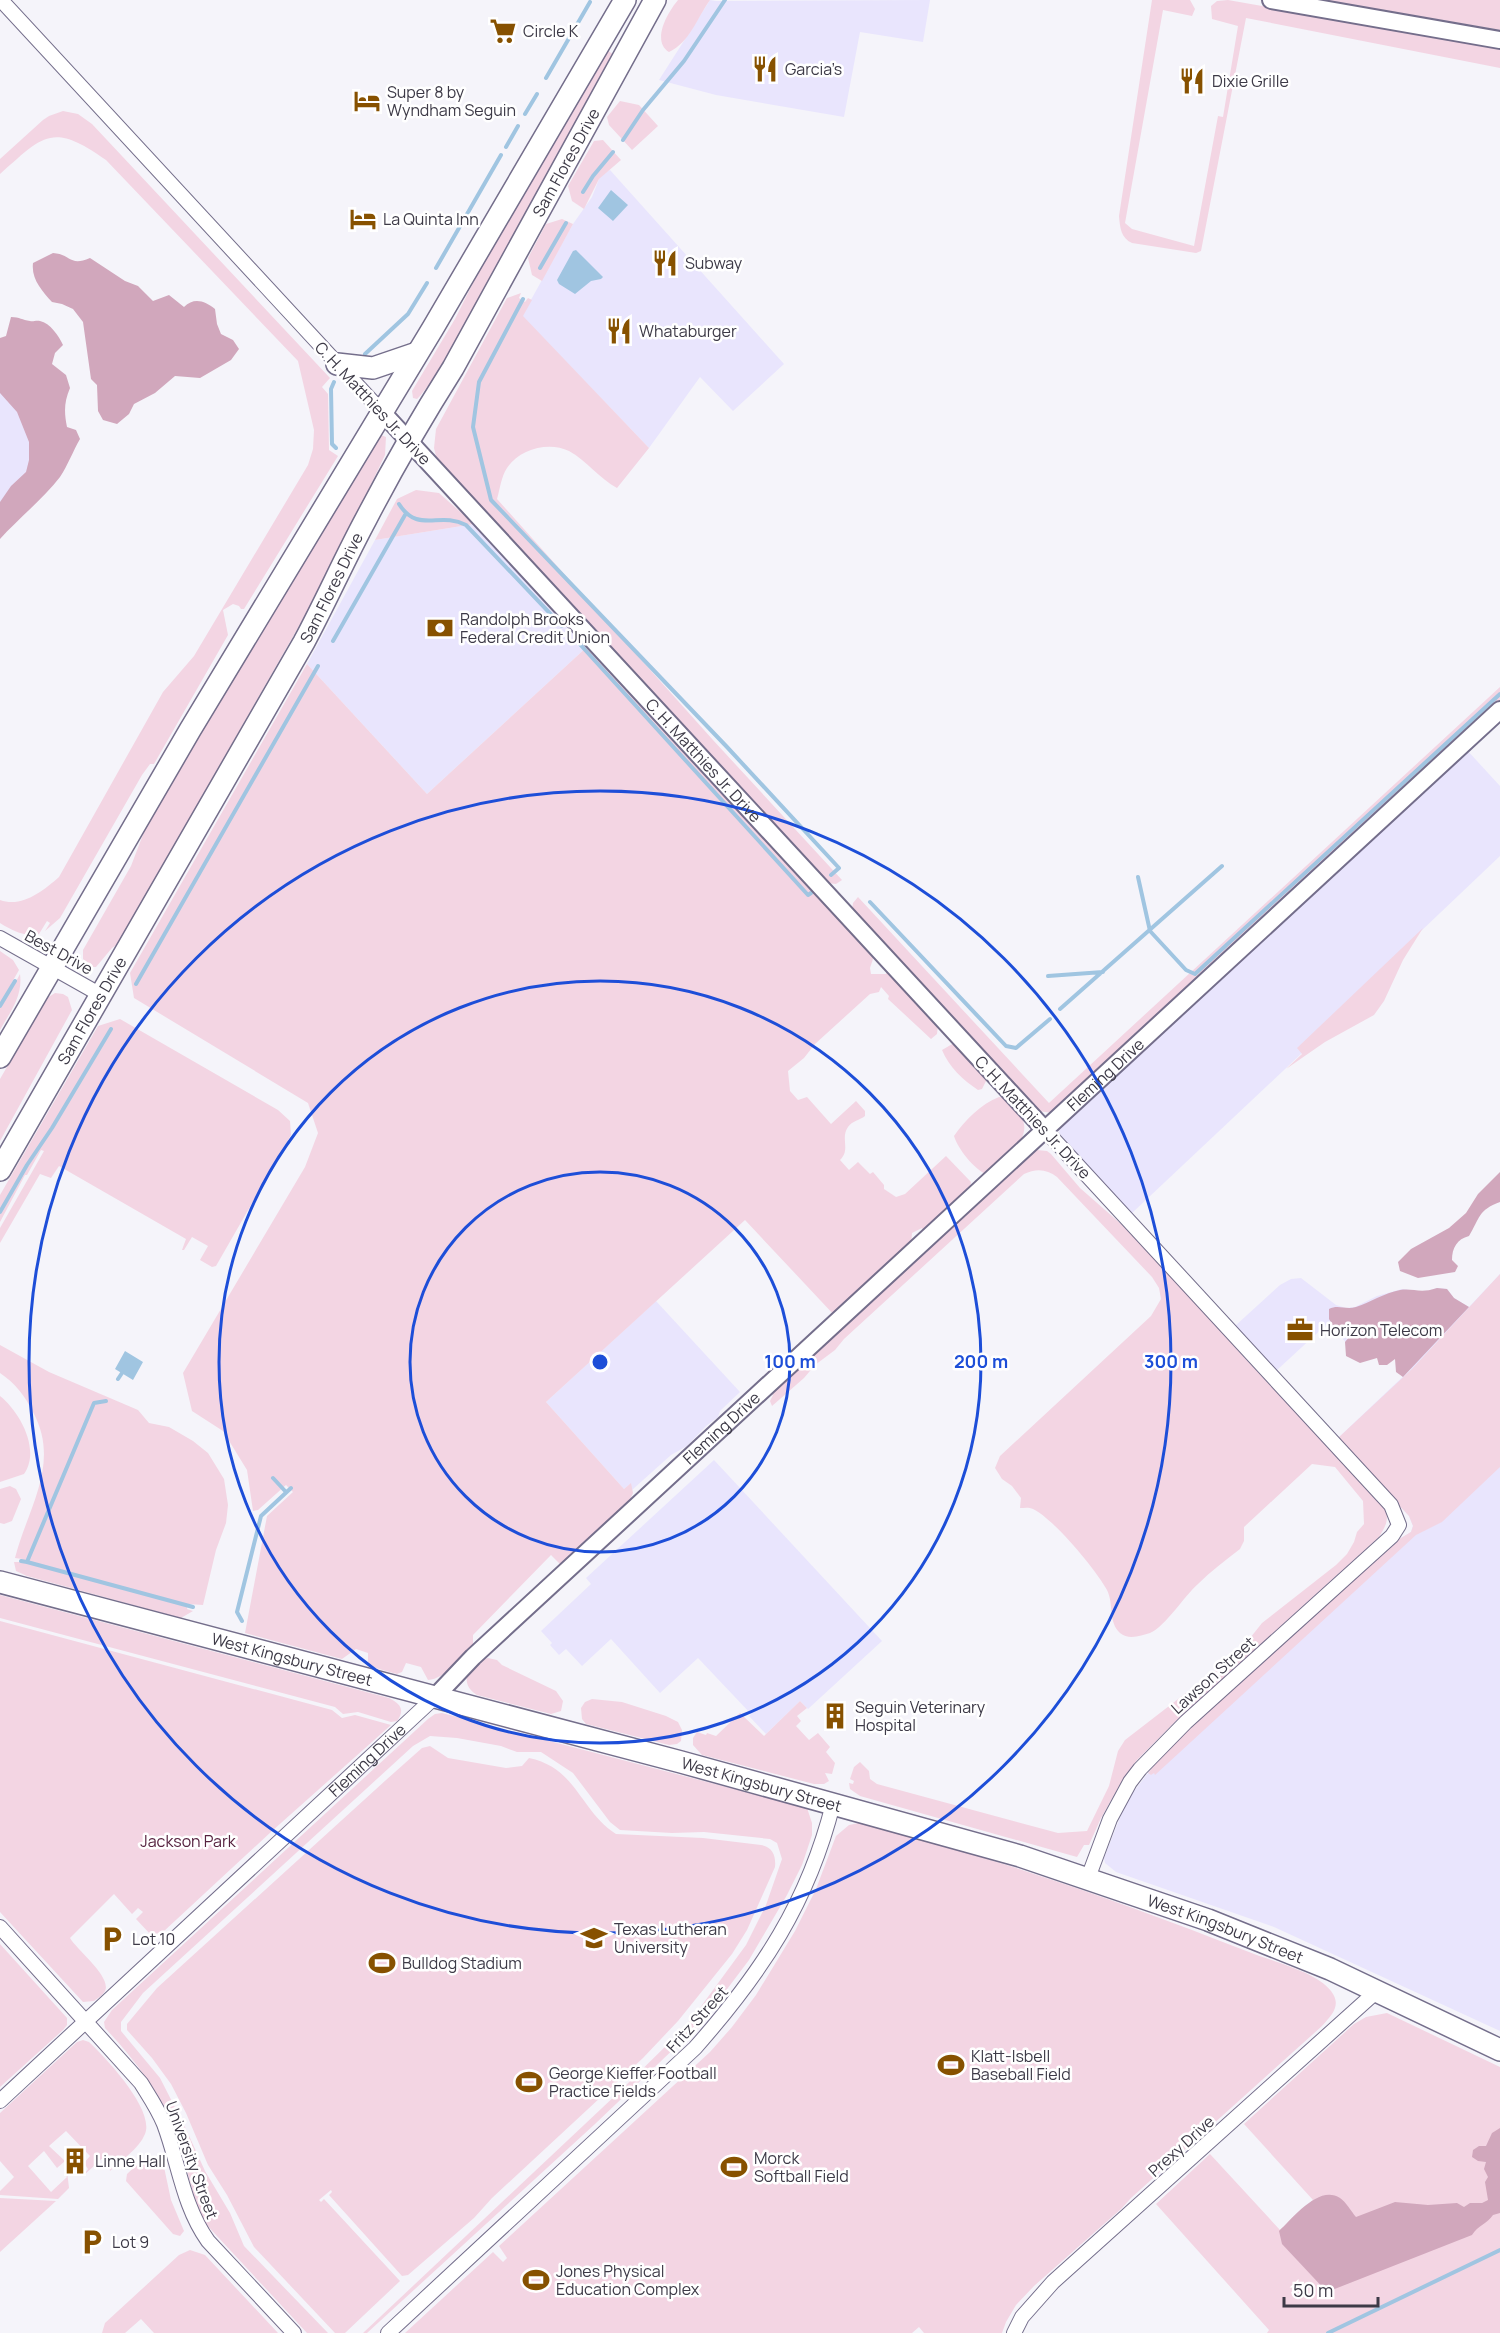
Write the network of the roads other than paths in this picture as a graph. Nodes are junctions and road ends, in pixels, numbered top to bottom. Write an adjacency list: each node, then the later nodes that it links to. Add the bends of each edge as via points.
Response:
1 (1, 0): 7 (street, C. H. Matthies Jr. Drive)
2 (625, 0): 6 (main road, Sam Flores Drive)
3 (655, 0): 9 (main road, Sam Flores Drive, via 453,368)
4 (1271, 0): 5 (street)
5 (1500, 40)
6 (417, 353): 7 (main road, via 373,368); 8 (main road, Sam Flores Drive)
7 (337, 364): 8 (street, C. H. Matthies Jr. Drive)
8 (382, 412): 9 (street, C. H. Matthies Jr. Drive); 12 (main road, Sam Flores Drive)
9 (408, 441): 13 (main road, Sam Flores Drive, via 329,597); 15 (street, C. H. Matthies Jr. Drive)
10 (1500, 710): 15 (street, Fleming Drive)
11 (0, 938): 12 (street, Best Drive)
12 (52, 968): 13 (street, Best Drive); 14 (main road, Sam Flores Drive)
13 (101, 995): 16 (main road, Sam Flores Drive)
14 (0, 1057)
15 (1046, 1131): 17 (street, C. H. Matthies Jr. Drive, via 1391,1505); 19 (street, Fleming Drive, via 778,1374)
16 (0, 1170)
17 (1399, 1525): 21 (street, Lawson Street, via 1392,1536 1186,1722 1140,1769 1110,1819)
18 (0, 1582): 19 (main road, West Kingsbury Street)
19 (435, 1697): 20 (main road, West Kingsbury Street); 24 (street, Fleming Drive)
20 (833, 1804): 21 (main road, West Kingsbury Street); 28 (street, Fritz Street, via 824,1841 799,1899 761,1966 730,2009 695,2048)
21 (1088, 1878): 23 (main road, West Kingsbury Street, via 1208,1920)
22 (0, 1927): 24 (street, University Street)
23 (1378, 1990): 25 (main road, West Kingsbury Street); 29 (street, Prexy Drive, via 1053,2282 1022,2316)
24 (86, 2022): 26 (street, Fleming Drive); 27 (street, University Street, via 154,2103 197,2226)
25 (1500, 2049)
26 (0, 2101)
27 (294, 2333)
28 (388, 2333)
29 (1014, 2333)

